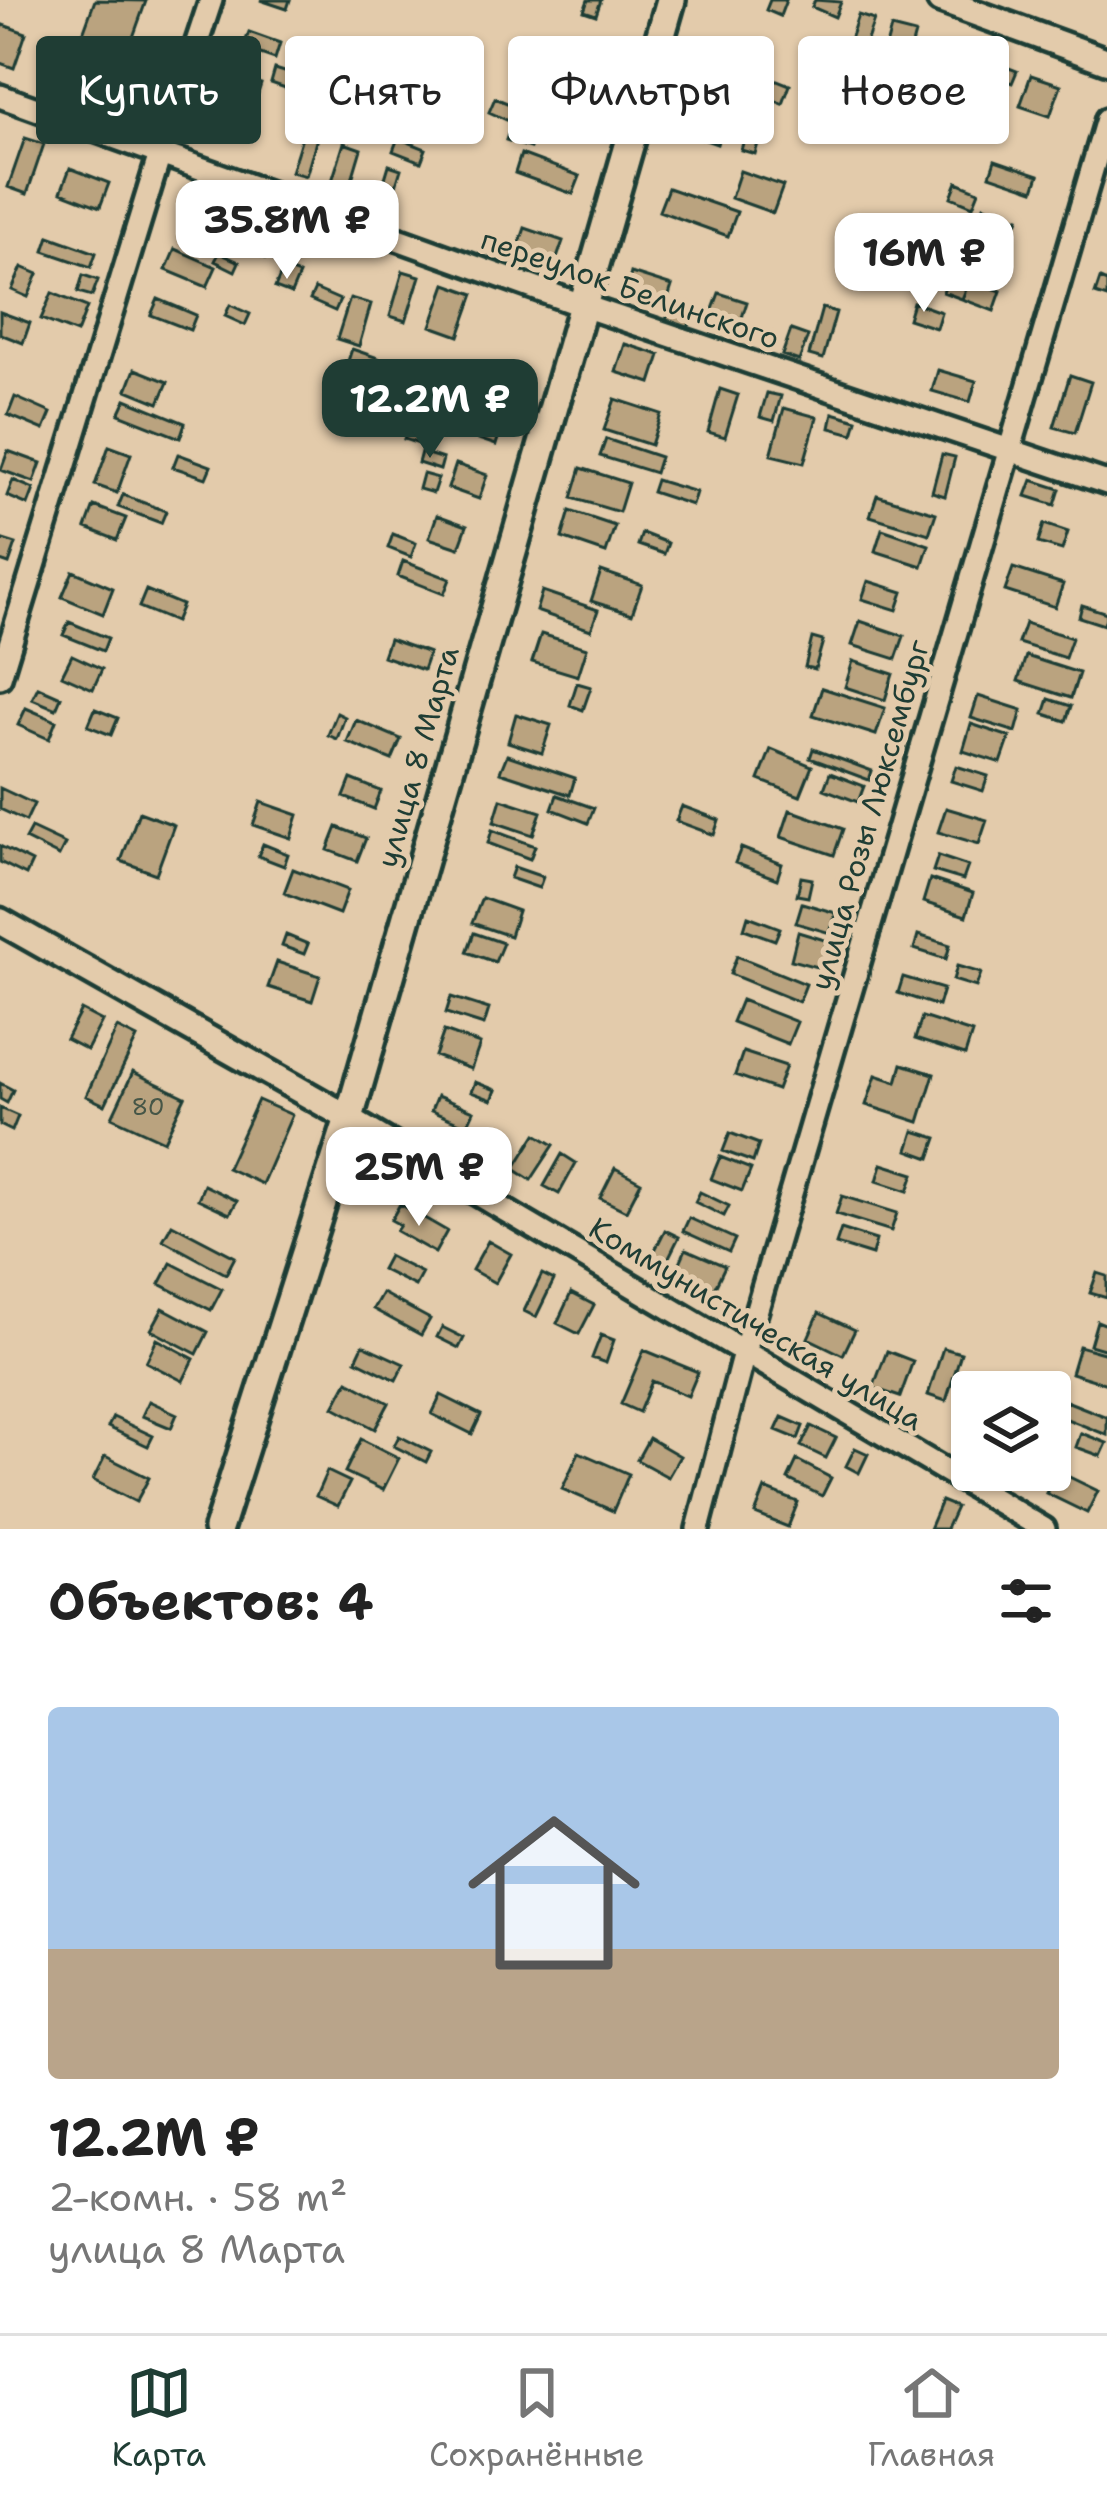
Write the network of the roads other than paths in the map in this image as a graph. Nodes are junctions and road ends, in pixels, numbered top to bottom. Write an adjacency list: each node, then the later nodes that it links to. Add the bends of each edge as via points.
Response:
1 (212, 0): 7 (street)
2 (671, 0): 8 (main road, улица 8 Марта)
3 (940, 0): 4 (street)
4 (1107, 61)
5 (0, 96): 7 (street, переулок Белинского)
6 (1107, 119): 9 (street, улица Розы Люксембург)
7 (160, 154): 8 (street, переулок Белинского); 11 (street)
8 (581, 305): 9 (street, переулок Белинского); 13 (main road, улица 8 Марта)
9 (1007, 451): 10 (street, переулок Белинского); 14 (street, улица Розы Люксембург)
10 (1107, 483)
11 (0, 677)
12 (0, 921): 13 (street, Коммунистическая улица)
13 (349, 1118): 14 (street, Коммунистическая улица); 15 (main road, улица 8 Марта)
14 (744, 1353): 16 (street, улица Розы Люксембург); 17 (street, Коммунистическая улица)
15 (218, 1529)
16 (698, 1529)
17 (1044, 1529)

